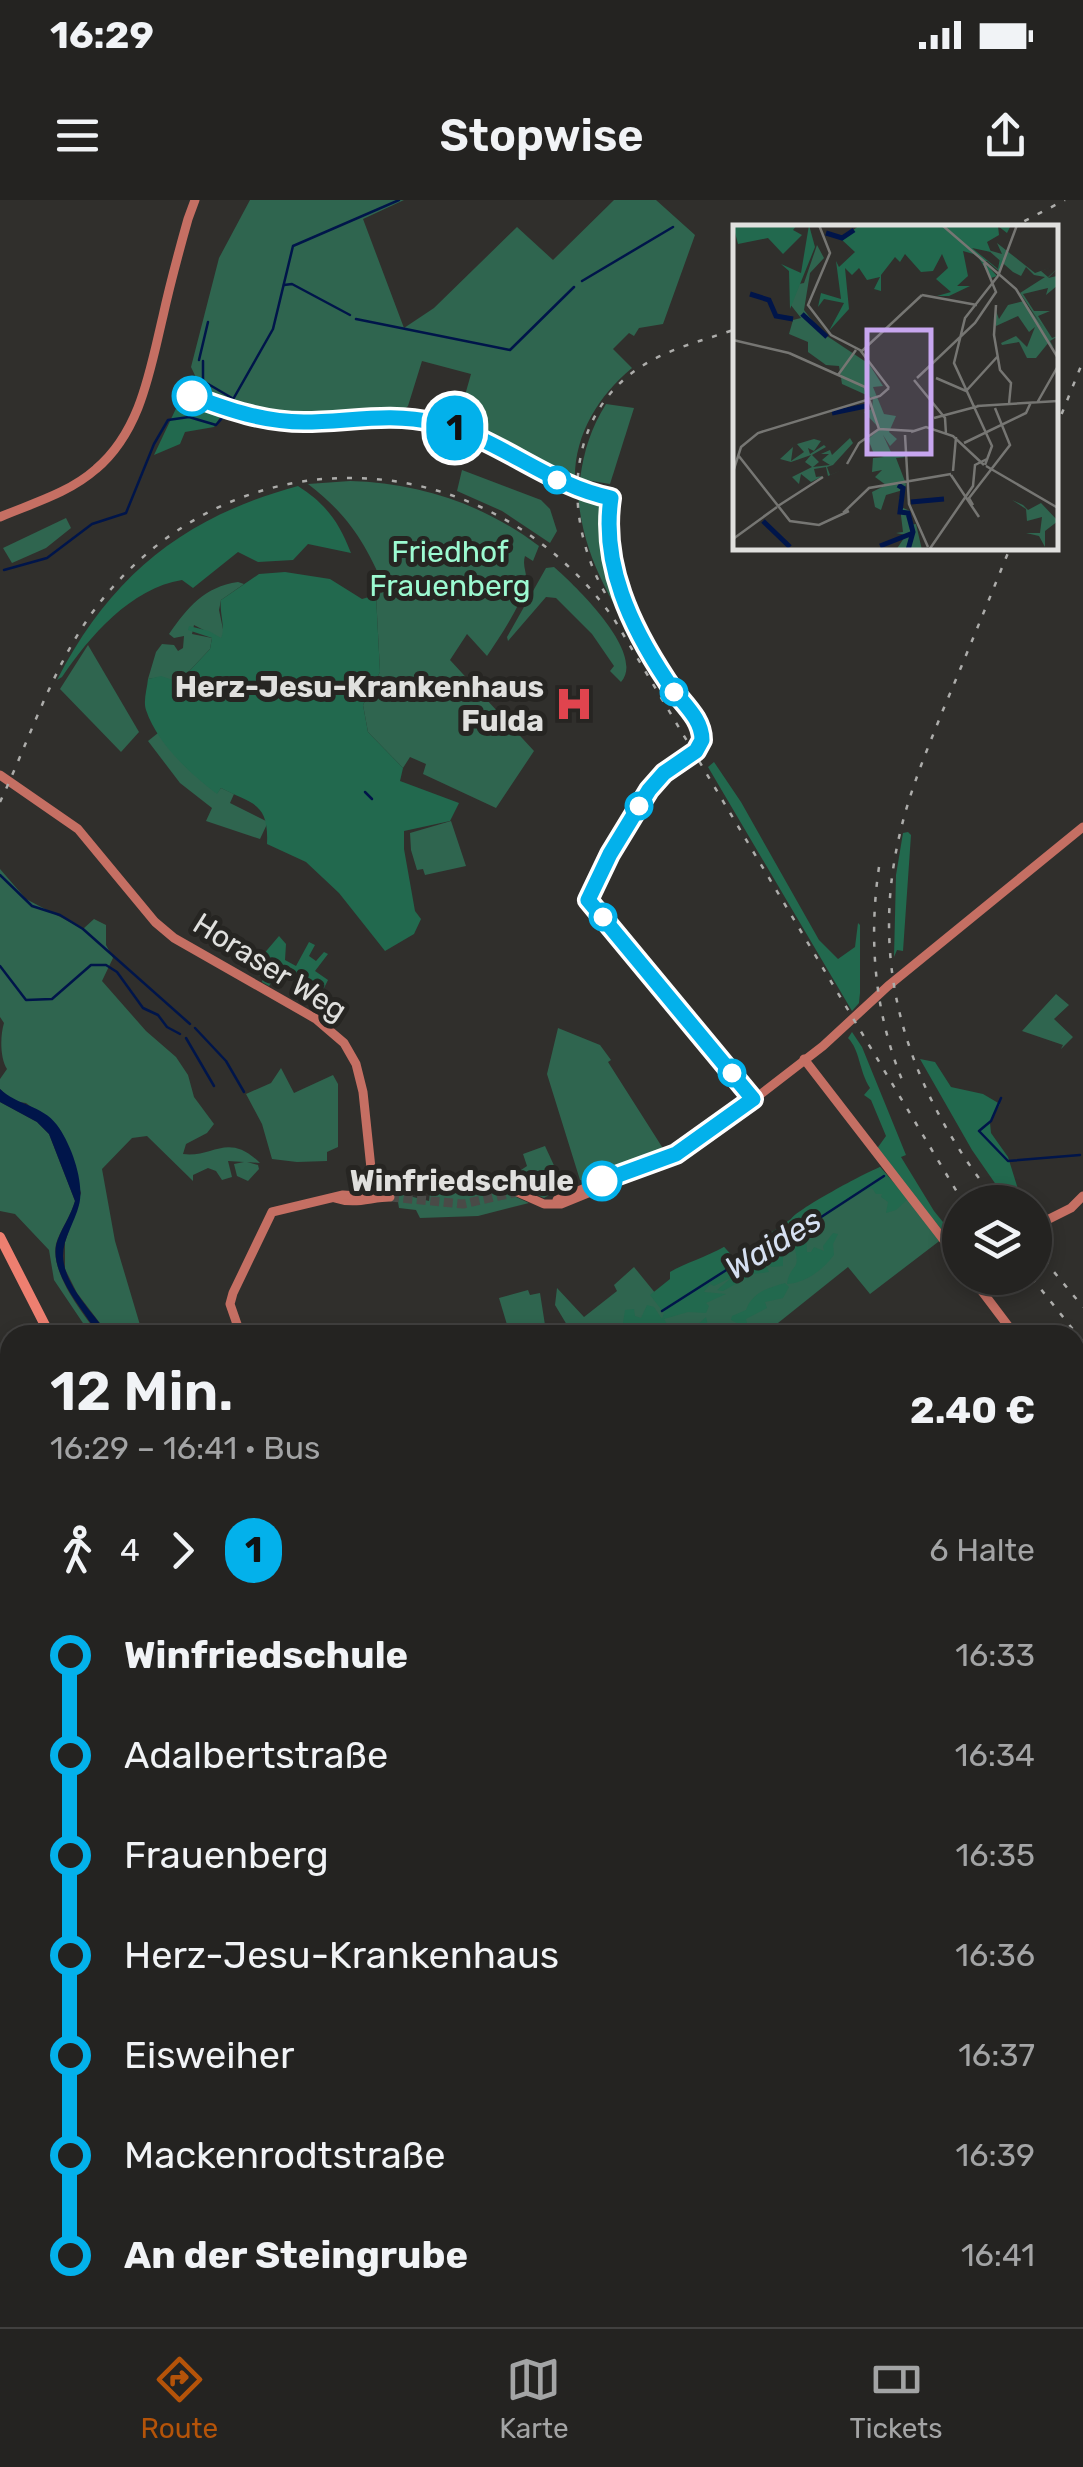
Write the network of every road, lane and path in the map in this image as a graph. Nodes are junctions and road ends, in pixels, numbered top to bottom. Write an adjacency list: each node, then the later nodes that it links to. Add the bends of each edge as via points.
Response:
1 (195, 200): 2 (main road, via 146,383 124,438 72,486)
2 (0, 517)
3 (0, 775): 9 (main road, Horaser Weg, via 78,829 164,930 344,1043 363,1092)
4 (1083, 826): 5 (main road)
5 (804, 1059): 6 (main road); 14 (main road)
6 (666, 1158): 11 (main road, via 557,1200); 11 (main road, via 557,1206)
7 (517, 1192): 11 (main road)
8 (1083, 1196): 12 (main road)
9 (374, 1197): 10 (main road); 17 (main road, via 343,1195 270,1214 232,1294)
10 (390, 1197)
11 (539, 1200)
12 (1052, 1218)
13 (0, 1238): 16 (main road)
14 (942, 1239)
15 (985, 1295): 18 (main road)
16 (45, 1325)
17 (234, 1325)
18 (1007, 1325)

